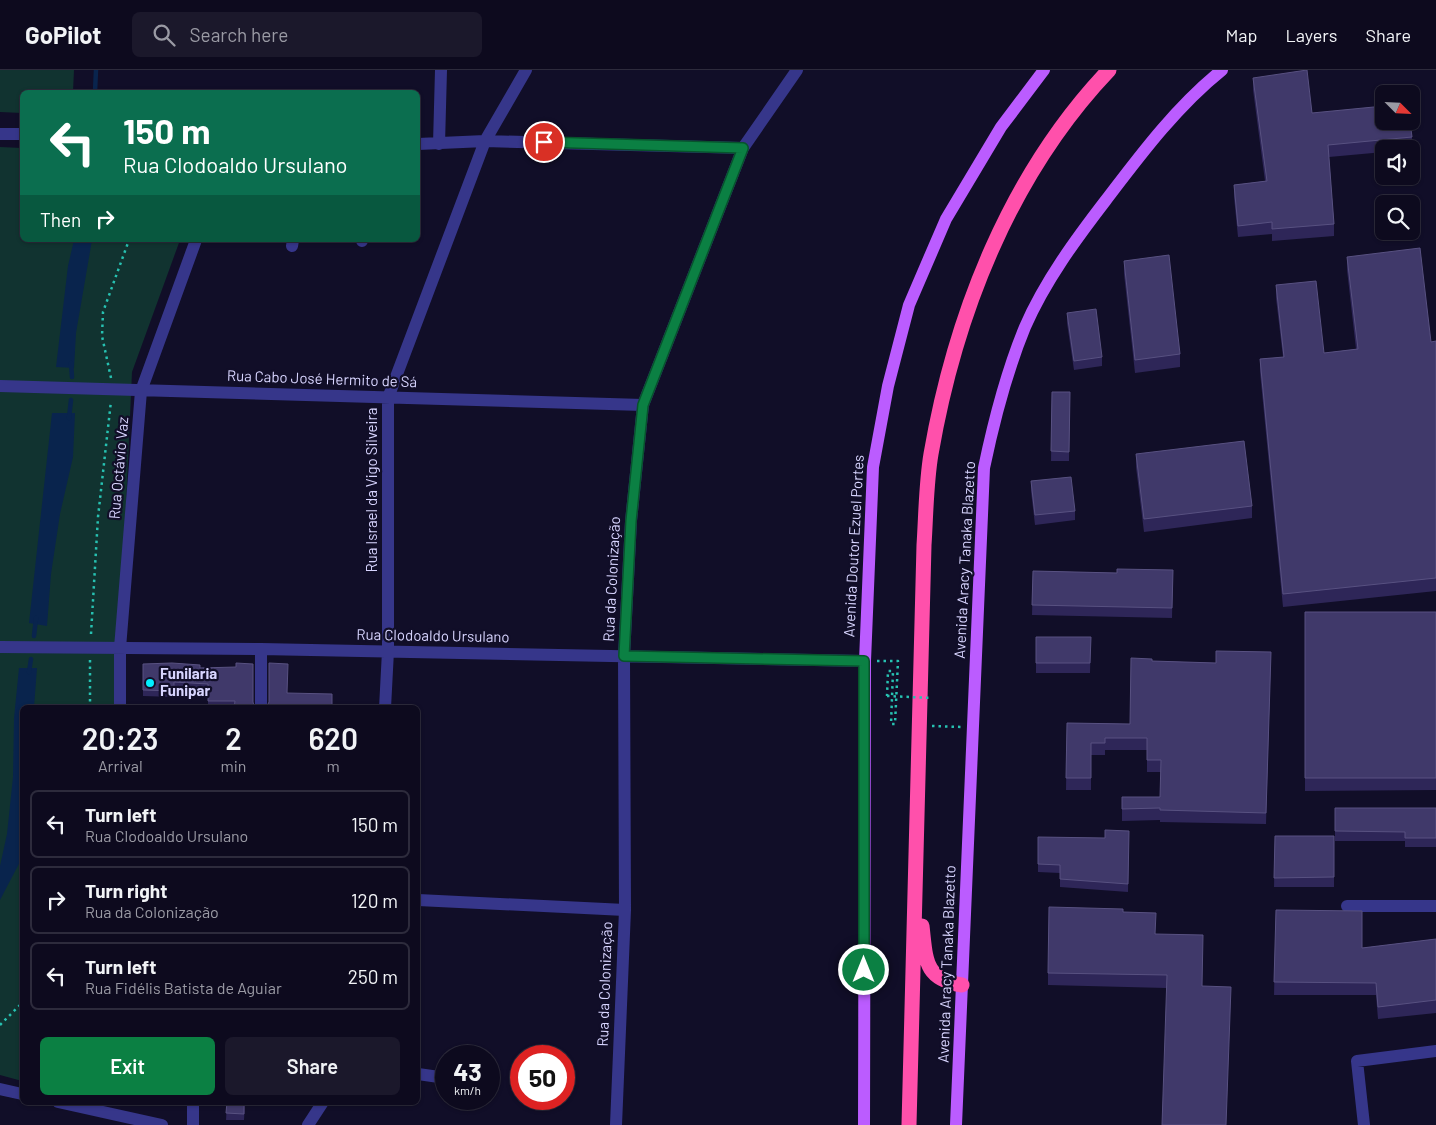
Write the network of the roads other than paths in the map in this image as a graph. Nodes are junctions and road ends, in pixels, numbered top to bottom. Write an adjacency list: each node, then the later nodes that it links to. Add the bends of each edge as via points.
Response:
1 (441, 70): 11 (street)
2 (526, 70): 9 (street, Rua Israel da Vigo Silveira)
3 (797, 70): 12 (street, Rua da Colonização)
4 (1044, 70): 23 (main road, Avenida Doutor Ezuel Portes, via 1001,127 946,219 909,305 888,386 873,467)
5 (1109, 70): 27 (highway, via 1038,162 1016,201 971,297 942,397 931,456 924,545)
6 (1222, 70): 32 (main road, Avenida Aracy Tanaka Blazetto, via 1168,123 1066,253 1026,326 996,410 984,468)
7 (0, 134): 8 (street)
8 (20, 134)
9 (485, 140): 11 (street); 12 (street); 16 (street, Rua Israel da Vigo Silveira)
10 (420, 144): 11 (street)
11 (439, 144)
12 (743, 148): 17 (street, Rua da Colonização)
13 (195, 242): 15 (street, Rua Octávio Vaz)
14 (0, 386): 15 (street, Rua Cabo José Hermito de Sá)
15 (141, 390): 16 (street, Rua Cabo José Hermito de Sá); 19 (street, Rua Octávio Vaz)
16 (388, 398): 17 (street, Rua Cabo José Hermito de Sá); 21 (street, Rua Israel da Vigo Silveira)
17 (643, 405): 22 (street, Rua da Colonização, via 631,521)
18 (0, 648): 19 (street, Rua Clodoaldo Ursulano)
19 (120, 648): 20 (street, Rua Clodoaldo Ursulano); 24 (street, Rua Octávio Vaz)
20 (261, 649): 21 (street, Rua Clodoaldo Ursulano); 25 (street)
21 (388, 651): 22 (street, Rua Clodoaldo Ursulano); 26 (street, Rua Israel da Vigo Silveira)
22 (624, 656): 23 (street, Rua Clodoaldo Ursulano); 31 (street, Rua da Colonização)
23 (864, 661): 46 (main road, Avenida Doutor Ezuel Portes)
24 (120, 705)
25 (261, 705)
26 (385, 705)
27 (914, 875): 32 (highway, via 930,968 946,983); 47 (highway)
28 (420, 900): 31 (street)
29 (1347, 906): 30 (street)
30 (1436, 906)
31 (625, 910): 45 (street, Rua da Colonização)
32 (962, 985): 48 (main road, Avenida Aracy Tanaka Blazetto)
33 (1436, 1051): 49 (street, via 1357,1061)
34 (420, 1074): 35 (street)
35 (435, 1076)
36 (0, 1089): 37 (street)
37 (20, 1094)
38 (84, 1105): 41 (street)
39 (193, 1105): 43 (street)
40 (321, 1105): 44 (street)
41 (109, 1108): 42 (street)
42 (162, 1125)
43 (193, 1125)
44 (308, 1125)
45 (616, 1125)
46 (864, 1125)
47 (909, 1125)
48 (956, 1125)
49 (1364, 1125)

